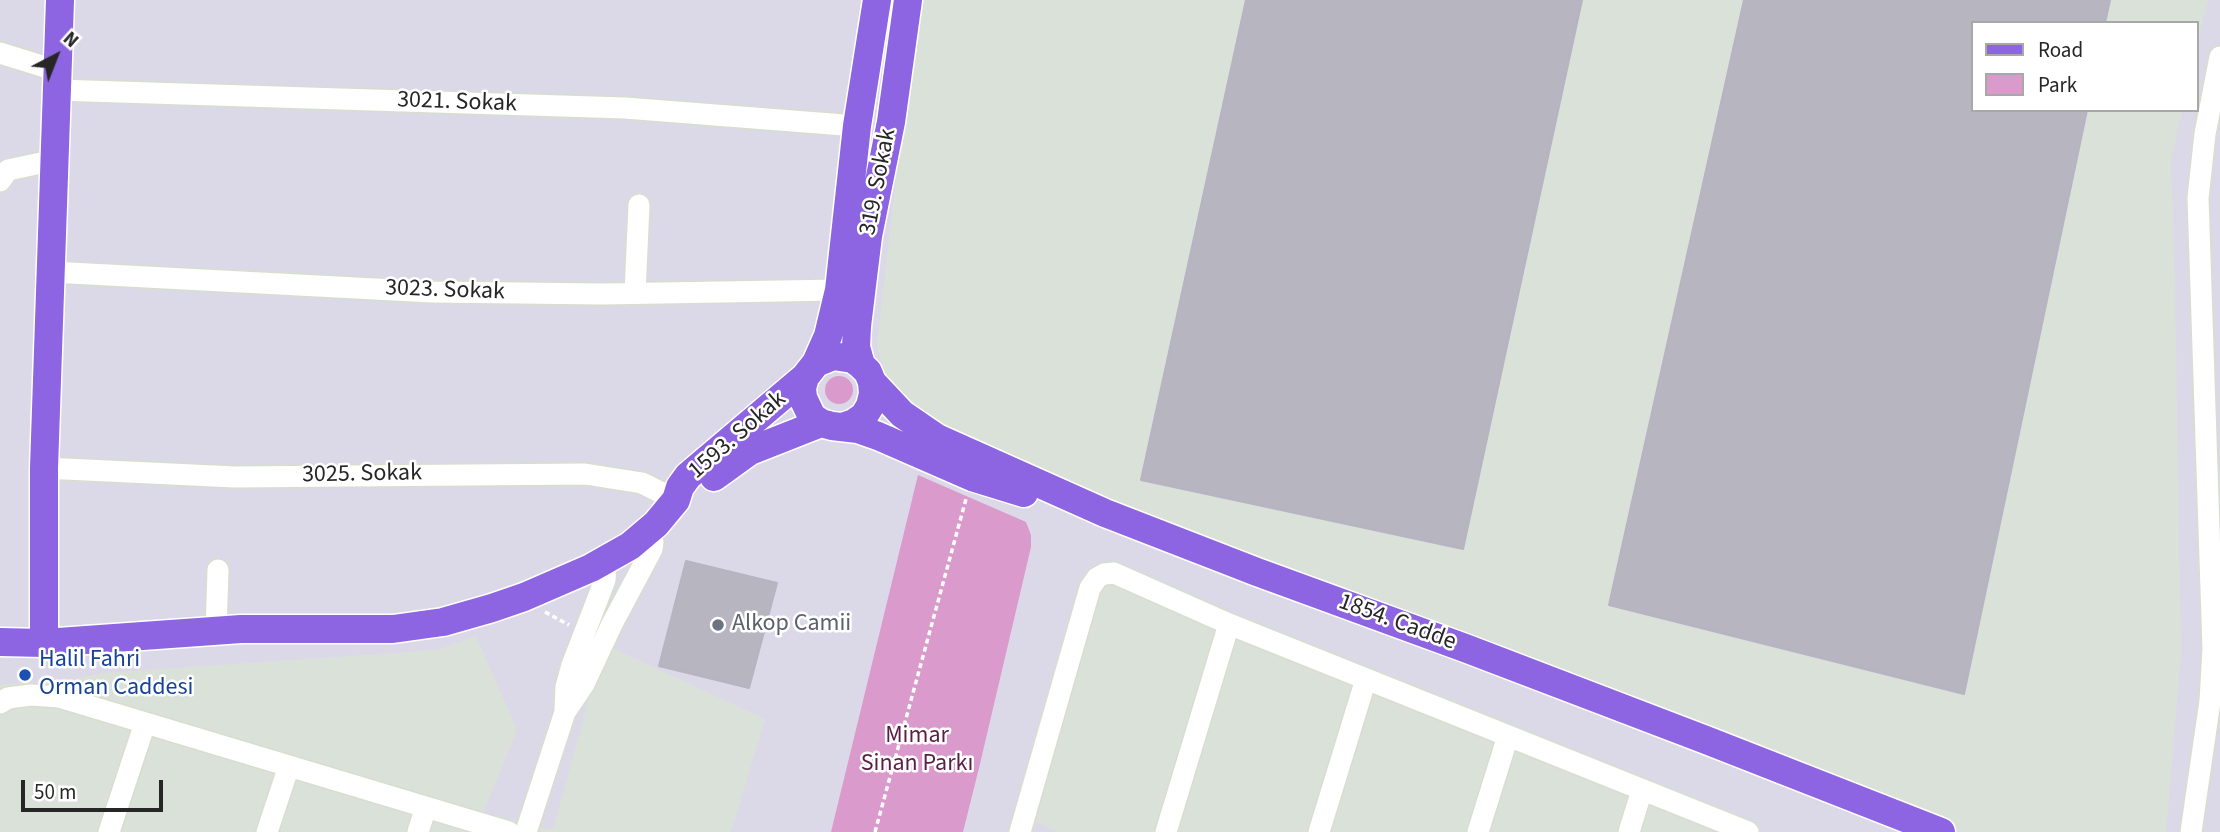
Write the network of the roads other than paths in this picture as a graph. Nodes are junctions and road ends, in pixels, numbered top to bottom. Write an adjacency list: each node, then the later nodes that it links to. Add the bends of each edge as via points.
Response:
1 (61, 0): 6 (main road)
2 (877, 0): 7 (main road, 319. Sokak)
3 (908, 0): 15 (main road, 319. Sokak, via 856,326 856,347)
4 (0, 53): 6 (street, 3021. Sokak)
5 (2220, 57): 49 (street, via 2198,198 2213,649)
6 (57, 81): 7 (street, 3021. Sokak, via 625,108); 8 (main road)
7 (857, 126): 12 (main road, 319. Sokak)
8 (55, 160): 9 (street, via 8,170); 11 (main road)
9 (0, 181)
10 (639, 205): 13 (street)
11 (51, 272): 13 (street, 3023. Sokak, via 432,292); 17 (main road)
12 (839, 290): 13 (street, 3023. Sokak); 14 (main road, 319. Sokak, via 828,336)
13 (635, 293)
14 (811, 370): 15 (main road, via 833,356 843,356); 16 (main road, via 802,387 806,408 813,417); 18 (main road, 1593. Sokak, via 688,476)
15 (867, 373): 16 (main road, via 873,394 864,416 854,423); 19 (main road, 1854. Cadde, via 902,414 937,438)
16 (832, 425): 18 (main road, 1593. Sokak, via 750,451 699,489); 19 (main road, via 878,436 972,477)
17 (44, 468): 18 (street, 3025. Sokak, via 235,477 585,474 642,483); 28 (main road)
18 (676, 500): 20 (main road)
19 (1105, 513): 48 (main road, 1854. Cadde)
20 (648, 531): 21 (main road); 24 (street, via 652,550)
21 (602, 562): 23 (street, via 605,580); 26 (main road, via 524,597 443,622 393,629)
22 (218, 570): 26 (street)
23 (584, 624): 24 (street, via 605,631); 31 (street, via 566,687)
24 (612, 624): 31 (street, via 584,684)
25 (1229, 624): 29 (street); 42 (street, via 1122,575 1097,578 1090,588); 43 (street)
26 (216, 631): 28 (main road)
27 (0, 642): 28 (main road)
28 (44, 643)
29 (1366, 679): 33 (street); 44 (street)
30 (0, 703): 32 (street, via 31,695 60,697)
31 (565, 712): 41 (street)
32 (145, 723): 34 (street); 37 (street)
33 (1508, 736): 35 (street); 45 (street)
34 (289, 766): 36 (street); 38 (street)
35 (1642, 790): 46 (street); 47 (street)
36 (426, 807): 39 (street); 40 (street)
37 (109, 832)
38 (267, 832)
39 (418, 832)
40 (509, 832)
41 (526, 832)
42 (1020, 832)
43 (1166, 832)
44 (1319, 832)
45 (1478, 832)
46 (1629, 832)
47 (1748, 832)
48 (1941, 832)
49 (2191, 832)

